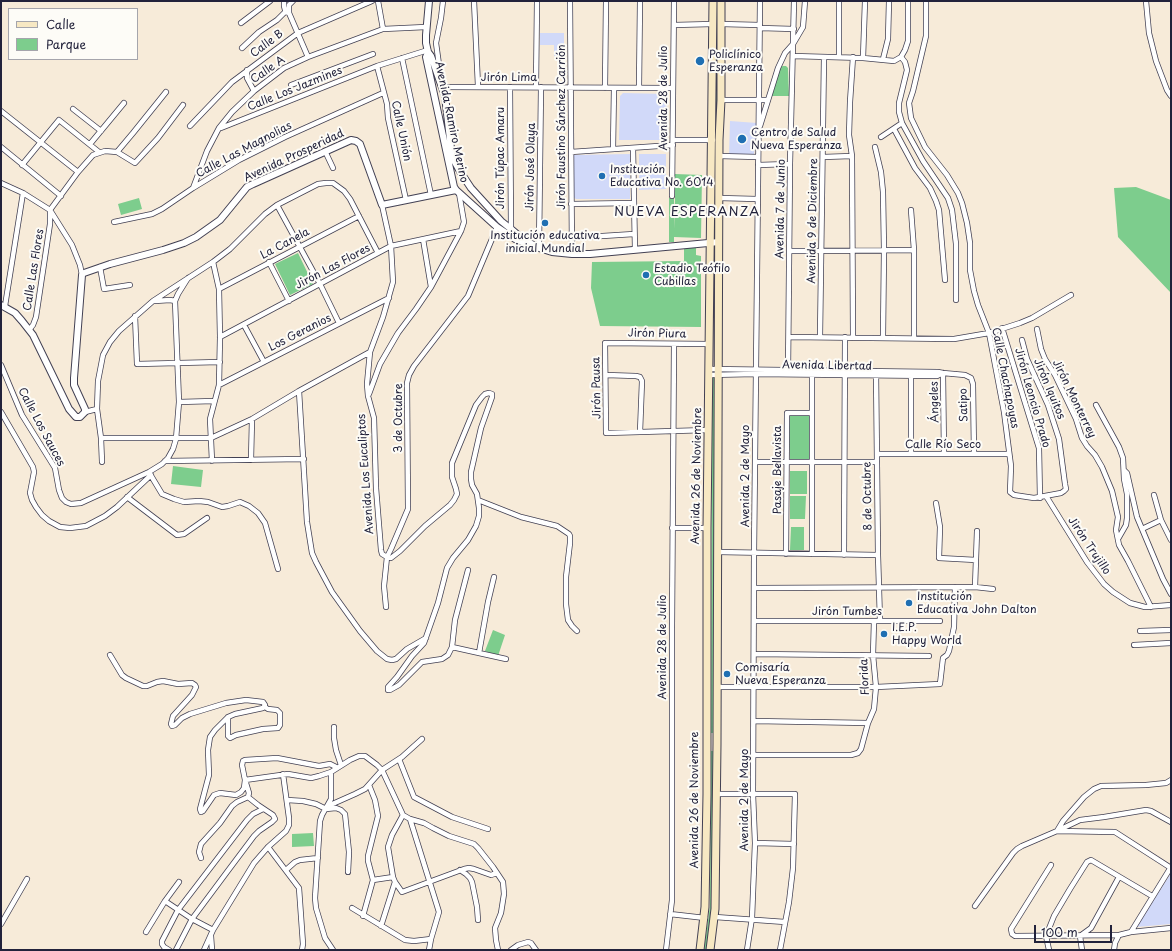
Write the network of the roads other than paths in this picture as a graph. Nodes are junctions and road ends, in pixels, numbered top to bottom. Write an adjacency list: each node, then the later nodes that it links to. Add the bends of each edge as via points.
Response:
1 (270, 1): 26 (street)
2 (284, 1): 25 (street)
3 (293, 1): 25 (street, via 289,5)
4 (372, 1): 33 (street, Calle B)
5 (378, 1): 31 (street)
6 (429, 1): 30 (street, Avenida Ramiro Merino)
7 (443, 1): 50 (street, via 436,44)
8 (474, 1): 51 (street)
9 (537, 1): 53 (street, Jirón José Olaya)
10 (570, 1): 54 (street, Jirón Faustino Sánchez Carrión)
11 (606, 1): 55 (street)
12 (640, 1): 57 (street)
13 (674, 1): 28 (street, Avenida 28 de Julio)
14 (713, 1): 27 (main road, Avenida 26 de Noviembre)
15 (721, 1): 27 (main road, Avenida 26 de Noviembre)
16 (760, 1): 29 (street, Avenida 2 de Mayo)
17 (794, 1): 32 (street, Avenida 7 de Junio)
18 (805, 1): 34 (street, via 803,27)
19 (838, 1): 41 (street)
20 (865, 1): 45 (street)
21 (890, 1): 46 (street, via 888,39)
22 (908, 1): 42 (street, via 908,41)
23 (926, 1): 158 (street, Calle Chachapoyas, via 926,36 914,91 909,102 912,118 925,147 948,175 958,193 967,223 974,291)
24 (1146, 1): 62 (street, via 1149,33 1156,61)
25 (289, 13): 33 (street); 35 (street, via 284,13)
26 (241, 23)
27 (717, 24): 28 (street); 29 (street); 63 (main road, Avenida 26 de Noviembre); 77 (main road, Avenida 26 de Noviembre)
28 (674, 25): 58 (street, Avenida 28 de Julio)
29 (760, 26): 32 (street); 64 (street, Avenida 2 de Mayo)
30 (426, 27): 31 (street, Calle A); 36 (street, Avenida Ramiro Merino)
31 (383, 29): 39 (street, Calle A)
32 (794, 29): 34 (street, Avenida 7 de Junio)
33 (298, 33): 39 (street); 48 (street, Calle B)
34 (793, 44): 38 (street, Avenida 7 de Junio); 65 (street, via 785,53 778,68)
35 (242, 48)
36 (428, 51): 43 (street, Calle Los Jazmines); 50 (street, Avenida Ramiro Merino); 100 (street, Avenida Ramiro Merino, via 426,57)
37 (373, 54): 49 (street)
38 (793, 56): 40 (street); 94 (street, Avenida 7 de Junio)
39 (308, 57): 59 (street, Calle A, via 284,68)
40 (824, 57): 41 (street); 92 (street, Avenida 9 de Diciembre)
41 (839, 57): 44 (street)
42 (901, 57): 46 (street, via 894,61); 70 (street, via 907,70 899,103)
43 (402, 58): 47 (street, Calle Los Jazmines); 102 (street)
44 (853, 58): 45 (street); 90 (street, via 849,135)
45 (863, 58): 46 (street)
46 (883, 59)
47 (377, 66): 61 (street, Calle Unión); 72 (street, Calle Los Jazmines)
48 (247, 70): 59 (street, via 247,78); 71 (street, Calle B)
49 (291, 85)
50 (441, 86): 51 (street, Jirón Lima); 117 (street, Avenida Ramiro Merino, via 445,96 453,158 471,188)
51 (478, 86): 52 (street, Jirón Lima)
52 (510, 86): 53 (street, Jirón Lima); 117 (street, Jirón Túpac Amaru)
53 (539, 87): 54 (street, Jirón Lima); 126 (street, Jirón José Olaya)
54 (570, 87): 55 (street, Jirón Lima); 88 (street, Jirón Faustino Sánchez Carrión)
55 (605, 88): 56 (street, Jirón Lima)
56 (614, 88): 57 (street, Jirón Lima); 84 (street)
57 (639, 88): 58 (street, Jirón Lima)
58 (673, 88): 79 (street, Avenida 28 de Julio)
59 (254, 91): 72 (street, Calle A)
60 (166, 92): 87 (street)
61 (384, 93): 99 (street, Calle Las Magnolias, via 239,160); 107 (street, Calle Unión)
62 (1171, 96)
63 (721, 100): 64 (street); 77 (main road, Avenida 26 de Noviembre)
64 (759, 100): 65 (street); 75 (street, Avenida 2 de Mayo)
65 (768, 100): 75 (street)
66 (124, 102): 74 (street)
67 (183, 105): 87 (street, via 135,163)
68 (73, 109): 74 (street)
69 (1, 111): 78 (street)
70 (902, 123): 73 (street); 147 (street, via 948,198 952,210 956,244)
71 (190, 126)
72 (219, 128): 99 (street, Calle A)
73 (894, 129): 76 (street); 140 (street, via 936,200)
74 (101, 131): 80 (street)
75 (758, 133): 91 (street, Avenida 2 de Mayo)
76 (881, 137)
77 (716, 140): 79 (street); 89 (main road, Avenida 26 de Noviembre); 123 (main road, Avenida 26 de Noviembre)
78 (40, 142): 80 (street, via 59,120); 93 (street); 97 (street)
79 (673, 142): 83 (street); 104 (street, Avenida 28 de Julio)
80 (90, 144): 86 (street)
81 (875, 146): 130 (street, via 883,192)
82 (1, 147): 93 (street)
83 (633, 148): 84 (street); 108 (street)
84 (613, 149): 88 (street)
85 (325, 151): 96 (street); 111 (street, Avenida Prosperidad, via 351,140 358,142); 137 (street, Avenida Prosperidad, via 247,187 220,220 196,237 163,250)
86 (99, 152): 87 (street); 97 (street, via 93,154)
87 (117, 152)
88 (571, 152): 109 (street, Jirón Faustino Sánchez Carrión)
89 (720, 156): 91 (street); 105 (main road, Avenida 26 de Noviembre)
90 (852, 156): 92 (street); 129 (street)
91 (758, 157): 95 (street, Avenida 2 de Mayo)
92 (823, 157): 128 (street, Avenida 9 de Diciembre)
93 (22, 164): 103 (street)
94 (790, 164): 95 (street); 132 (street, Avenida 7 de Junio)
95 (758, 166): 106 (street, Avenida 2 de Mayo)
96 (333, 168)
97 (78, 172): 103 (street)
98 (1, 183): 101 (street)
99 (194, 188): 115 (street, Calle Las Magnolias, via 152,214)
100 (457, 192): 102 (street); 116 (street, Avenida Ramiro Merino); 118 (street, via 464,222)
101 (23, 193): 112 (street); 151 (street)
102 (431, 195): 107 (street)
103 (61, 196): 112 (street)
104 (672, 196)
105 (719, 198): 106 (street); 122 (main road, Avenida 26 de Noviembre)
106 (757, 199): 176 (street, Avenida 2 de Mayo)
107 (406, 200): 111 (street)
108 (634, 203): 109 (street); 119 (street)
109 (571, 204): 120 (street, Jirón Faustino Sánchez Carrión)
110 (277, 205): 114 (street, via 318,184 333,183 344,191); 125 (street); 135 (street)
111 (382, 205): 124 (street, Avenida Prosperidad)
112 (50, 210): 138 (street, via 72,245); 157 (street, Calle Las Flores, via 36,317)
113 (911, 210): 131 (street)
114 (359, 216): 125 (street, La Canela); 133 (street)
115 (114, 222)
116 (497, 227): 126 (street, Avenida Ramiro Merino, via 515,239); 240 (street, 3 de Octubre, via 468,296 409,375 408,509)
117 (510, 229): 126 (street, Avenida Ramiro Merino)
118 (461, 231): 121 (street, Jirón Las Flores); 143 (street)
119 (634, 234): 120 (street); 127 (street)
120 (571, 238): 134 (street, Jirón Faustino Sánchez Carrión)
121 (423, 239): 124 (street, Jirón Las Flores); 143 (street)
122 (719, 242): 123 (street, Avenida Ramiro Merino); 175 (main road, Avenida 26 de Noviembre)
123 (711, 243): 127 (street, Avenida Ramiro Merino); 169 (main road, Avenida 26 de Noviembre)
124 (391, 246): 133 (street, Jirón Las Flores); 146 (street, Avenida Los Eucaliptos, via 393,282)
125 (299, 247): 136 (street, La Canela); 141 (street)
126 (539, 248): 134 (street, Avenida Ramiro Merino)
127 (635, 250): 134 (street, Avenida Ramiro Merino)
128 (822, 250): 129 (street); 132 (street); 161 (street, Avenida 9 de Diciembre)
129 (853, 250): 130 (street); 163 (street)
130 (884, 250): 131 (street); 164 (street)
131 (914, 250): 165 (street)
132 (790, 251): 160 (street, Avenida 7 de Junio)
133 (378, 253): 141 (street, Jirón Las Flores)
134 (572, 254)
135 (213, 262): 139 (street); 144 (street)
136 (269, 262): 144 (street, La Canela); 150 (street)
137 (100, 267): 138 (street, Avenida Prosperidad); 142 (street, via 104,289)
138 (82, 275): 194 (street, via 74,385)
139 (188, 278): 148 (street); 149 (street)
140 (945, 280)
141 (320, 284): 150 (street, Jirón Las Flores); 153 (street)
142 (130, 285)
143 (431, 287): 188 (street, via 398,333 380,364)
144 (219, 289): 159 (street)
145 (1071, 295): 155 (street, via 1032,318)
146 (389, 298): 153 (street, Los Geranios); 170 (street, Avenida Los Eucaliptos)
147 (956, 300)
148 (153, 301): 149 (street); 152 (street)
149 (176, 301): 173 (street)
150 (289, 301): 154 (street, Jirón Las Flores)
151 (3, 306): 157 (street, via 15,313)
152 (135, 316): 173 (street, via 137,364); 192 (street, via 110,342 103,355 98,381)
153 (339, 323): 172 (street, Los Geranios)
154 (244, 325): 159 (street, Jirón Las Flores); 172 (street)
155 (1002, 328): 158 (street); 223 (street, Jirón Leoncio Prado, via 1039,448)
156 (1037, 329): 232 (street, Jirón Monterrey, via 1040,349 1045,360 1073,412 1082,438 1102,467 1112,491 1118,517)
157 (29, 330): 194 (street, via 69,409 76,417)
158 (989, 334): 165 (street, via 954,338); 207 (street, Calle Chachapoyas)
159 (220, 337): 171 (street)
160 (789, 337): 161 (street); 178 (street, Avenida 7 de Junio)
161 (820, 337): 162 (street)
162 (845, 337): 163 (street); 180 (street)
163 (853, 337): 164 (street)
164 (883, 337): 165 (street)
165 (914, 338)
166 (1022, 340): 220 (street, Jirón Iquitos, via 1026,359 1048,405 1059,439 1066,489)
167 (605, 342): 168 (street, Jirón Piura); 184 (street, Jirón Pausa)
168 (674, 344): 169 (street, Jirón Piura); 198 (street, Avenida 28 de Julio)
169 (709, 344): 177 (main road, Avenida 26 de Noviembre)
170 (370, 352): 187 (street); 188 (street, Avenida Los Eucaliptos)
171 (220, 362): 173 (street); 186 (street)
172 (264, 362): 186 (street, Los Geranios)
173 (178, 363): 190 (street)
174 (1, 365): 219 (street, Calle Los Sauces, via 22,415 55,468 59,490 66,502 81,503)
175 (719, 371): 176 (street, Avenida Libertad); 177 (street, Avenida Libertad); 234 (main road, Avenida 26 de Noviembre)
176 (756, 371): 178 (street, Avenida Libertad); 213 (street, Avenida 2 de Mayo)
177 (709, 372): 197 (main road, Avenida 26 de Noviembre)
178 (788, 372): 179 (street, Avenida Libertad)
179 (812, 372): 180 (street, Avenida Libertad); 195 (street)
180 (844, 373): 181 (street, Avenida Libertad); 216 (street)
181 (876, 373): 183 (street, Avenida Libertad); 203 (street, 8 de Octubre)
182 (943, 373): 183 (street, Avenida Libertad, via 937,376); 185 (street, Avenida Libertad, via 963,374); 205 (street, Ángeles)
183 (911, 374): 204 (street)
184 (606, 375): 199 (street, via 640,377); 199 (street, Jirón Pausa, via 606,434)
185 (972, 380): 206 (street, Satipo)
186 (219, 385): 189 (street)
187 (299, 391): 196 (street); 208 (street)
188 (368, 396): 240 (street, Avenida Los Eucaliptos, via 374,418 381,550)
189 (214, 401): 190 (street); 202 (street, via 210,419)
190 (179, 402): 201 (street)
191 (1096, 405): 218 (street, via 1123,458)
192 (97, 409): 194 (street); 200 (street)
193 (1, 412): 222 (street, via 33,467 30,493 32,500 49,521 60,527 86,526 117,508)
194 (85, 412)
195 (812, 413): 214 (street, Pasaje Bellavista, via 787,412); 215 (street)
196 (252, 419): 202 (street); 209 (street)
197 (708, 430): 198 (street); 229 (main road, Avenida 26 de Noviembre)
198 (674, 431): 199 (street); 228 (street, Avenida 28 de Julio)
199 (640, 432)
200 (101, 438): 201 (street); 212 (street)
201 (176, 438): 202 (street); 210 (street, via 173,449)
202 (211, 438): 211 (street)
203 (877, 454): 204 (street, Calle Río Seco); 217 (street, 8 de Octubre)
204 (911, 454): 205 (street, Calle Río Seco)
205 (944, 454): 206 (street, Calle Río Seco)
206 (974, 454): 207 (street, Calle Río Seco)
207 (1009, 454): 223 (street, Calle Chachapoyas, via 1011,494)
208 (304, 459): 209 (street); 261 (street, via 307,522 312,553 332,592 360,631 387,660 396,659 407,649)
209 (250, 460): 211 (street)
210 (165, 461): 211 (street); 219 (street)
211 (212, 461)
212 (102, 462)
213 (755, 462): 214 (street); 235 (street, Avenida 2 de Mayo)
214 (787, 462): 215 (street); 236 (street, Pasaje Bellavista)
215 (812, 462): 216 (street); 237 (street)
216 (844, 462): 217 (street); 238 (street)
217 (877, 462): 239 (street, 8 de Octubre)
218 (1125, 471): 230 (street); 232 (street, via 1128,518)
219 (150, 474): 222 (street); 242 (street, via 162,494 174,500 208,502 222,506 240,502 249,506 265,523)
220 (1046, 496): 223 (street); 253 (street, Jirón Trujillo, via 1087,562 1104,584 1130,603)
221 (1154, 496): 227 (street)
222 (127, 497): 226 (street, via 178,535 184,534)
223 (1040, 498)
224 (478, 500): 240 (street, via 472,485 471,472 481,428 492,397 489,393 476,405 452,463 452,477 456,489 454,500 400,551); 259 (street, via 521,518 557,526 569,534 566,604 568,620); 261 (street, via 479,516 476,526 447,568)
225 (936, 503): 241 (street, via 940,527 939,558)
226 (207, 518)
227 (1161, 520): 230 (street); 233 (street)
228 (672, 528): 229 (street); 324 (street, Avenida 28 de Julio)
229 (707, 528): 280 (main road, Avenida 26 de Noviembre)
230 (1142, 529): 250 (street)
231 (977, 531): 241 (street)
232 (1118, 538): 253 (street, Jirón Monterrey, via 1119,545)
233 (1171, 540)
234 (718, 552): 235 (street); 271 (main road, Avenida 26 de Noviembre)
235 (754, 553): 236 (street); 248 (street, Avenida 2 de Mayo)
236 (786, 554): 237 (street)
237 (812, 554): 238 (street)
238 (844, 555): 239 (street)
239 (878, 555): 246 (street, 8 de Octubre)
240 (387, 558): 252 (street, Avenida Los Eucaliptos, via 384,586)
241 (976, 560): 245 (street)
242 (278, 569)
243 (468, 570): 264 (street, via 455,620)
244 (494, 577): 265 (street)
245 (975, 586): 247 (street); 249 (street)
246 (879, 587): 247 (street); 248 (street); 256 (street, 8 de Octubre)
247 (955, 587): 273 (street, via 954,627 949,651 943,658 940,684)
248 (755, 588): 254 (street, Avenida 2 de Mayo)
249 (993, 589)
250 (1171, 594)
251 (1171, 605): 253 (street, Jirón Trujillo)
252 (386, 607)
253 (1151, 607)
254 (755, 621): 255 (street, Jirón Tumbes); 266 (street, Avenida 2 de Mayo)
255 (874, 621): 256 (street, Jirón Tumbes); 268 (street, Florida)
256 (880, 621): 257 (street, Jirón Tumbes)
257 (940, 621)
258 (1171, 630): 260 (street)
259 (577, 631)
260 (1140, 631)
261 (427, 638): 264 (street, via 388,690 399,685 422,662 445,658)
262 (1171, 643): 263 (street)
263 (1134, 646)
264 (452, 647): 265 (street)
265 (479, 654): 270 (street)
266 (755, 654): 268 (street); 272 (street, Avenida 2 de Mayo)
267 (110, 655): 274 (street, via 122,675 143,686 163,681 195,685 192,695 174,716 172,726 190,714 226,703 257,701 263,702)
268 (873, 655): 269 (street); 273 (street, Florida)
269 (929, 656)
270 (506, 659)
271 (718, 687): 272 (street); 281 (main road, Avenida 26 de Noviembre)
272 (754, 687): 273 (street); 276 (street, Avenida 2 de Mayo)
273 (876, 688): 277 (street, Florida, via 874,709)
274 (265, 707): 275 (street); 275 (street, via 280,713 278,728 263,729 230,738)
275 (228, 718): 288 (street, via 210,737 209,780 200,812 214,795 236,795 242,792)
276 (754, 721): 277 (street); 282 (street, Avenida 2 de Mayo)
277 (868, 723): 282 (street, Florida, via 860,748 852,755)
278 (334, 727): 284 (street)
279 (422, 739): 283 (street)
280 (707, 744): 281 (main road); 327 (main road, Avenida 26 de Noviembre)
281 (717, 744): 291 (main road, Avenida 26 de Noviembre)
282 (754, 755): 292 (street, Avenida 2 de Mayo)
283 (399, 759): 285 (street); 300 (street, via 412,795 452,818)
284 (339, 766): 285 (street, via 359,756 365,756); 286 (street); 288 (street, via 319,766 277,758 245,760 242,765)
285 (382, 770): 290 (street); 297 (street)
286 (331, 772): 287 (street, via 311,778); 295 (street, via 331,799)
287 (284, 774): 288 (street); 294 (street)
288 (245, 780): 293 (street, via 250,793)
289 (1171, 780): 301 (street, via 1146,786 1101,786 1094,789 1084,797)
290 (368, 785): 295 (street); 315 (street, via 375,800 378,816 368,856)
291 (717, 794): 292 (street); 326 (main road, Avenida 26 de Noviembre)
292 (753, 794): 302 (street, Avenida 2 de Mayo); 303 (street, via 794,794)
293 (248, 797): 296 (street); 305 (street, via 232,806 201,844)
294 (287, 800): 295 (street, via 303,801); 304 (street, via 289,825)
295 (327, 808): 306 (street, via 320,821); 311 (street, via 336,808 345,814 349,852)
296 (262, 809): 323 (street, via 253,814); 328 (street, via 275,819 254,836)
297 (402, 815): 298 (street); 316 (street, via 388,847)
298 (410, 819): 312 (street, via 424,822 449,836 474,844); 318 (street)
299 (1171, 822): 301 (street, via 1146,810 1080,820)
300 (488, 829)
301 (1057, 830): 308 (street, via 1115,832); 321 (street, via 1017,849)
302 (755, 843): 303 (street); 330 (street, Avenida 2 de Mayo)
303 (794, 844): 331 (street)
304 (268, 847): 309 (street); 335 (street, via 254,863)
305 (201, 858)
306 (318, 858): 309 (street, via 305,858); 348 (street, via 316,908)
307 (1051, 865): 340 (street, via 1011,929 1015,936)
308 (1171, 868): 319 (street)
309 (286, 870): 347 (street, via 299,888)
310 (460, 870): 312 (street, via 469,868 491,875); 318 (street); 329 (street, via 472,882)
311 (348, 872)
312 (497, 873): 350 (street, via 503,882 504,894 495,928)
313 (1120, 877): 319 (street); 340 (street, via 1091,860 1087,862 1054,916); 341 (street, via 1091,928)
314 (27, 879): 332 (street)
315 (373, 880): 316 (street); 325 (street)
316 (394, 880): 318 (street, via 404,892); 333 (street)
317 (179, 882): 320 (street)
318 (430, 882): 342 (street, via 439,912)
319 (1152, 896): 337 (street)
320 (165, 901): 323 (street); 336 (street)
321 (975, 906)
322 (352, 908): 325 (street)
323 (178, 910): 328 (street); 343 (street, via 162,941 164,947)
324 (670, 914): 327 (street); 353 (street, Avenida 28 de Julio)
325 (363, 916): 333 (street)
326 (715, 917): 330 (street); 355 (main road, Avenida 26 de Noviembre)
327 (705, 918): 354 (main road, Avenida 26 de Noviembre)
328 (192, 919): 335 (street); 344 (street)
329 (478, 920)
330 (752, 920): 331 (street); 356 (street, Avenida 2 de Mayo)
331 (785, 922): 357 (street)
332 (1, 924)
333 (382, 926): 342 (street, via 405,940)
334 (1171, 928): 337 (street)
335 (213, 930): 338 (street)
336 (146, 932)
337 (1131, 932): 339 (street)
338 (211, 935): 345 (street); 346 (street)
339 (1119, 935): 341 (street); 360 (street)
340 (1046, 936): 341 (street); 358 (street)
341 (1080, 936): 359 (street)
342 (431, 939): 349 (street)
343 (169, 950)
344 (176, 950)
345 (204, 950)
346 (212, 950)
347 (302, 950)
348 (333, 950)
349 (429, 950)
350 (498, 950)
351 (512, 950): 352 (street, via 528,942)
352 (536, 950)
353 (666, 950)
354 (700, 950)
355 (710, 950)
356 (747, 950)
357 (780, 950)
358 (1049, 950)
359 (1082, 950)
360 (1114, 950)

